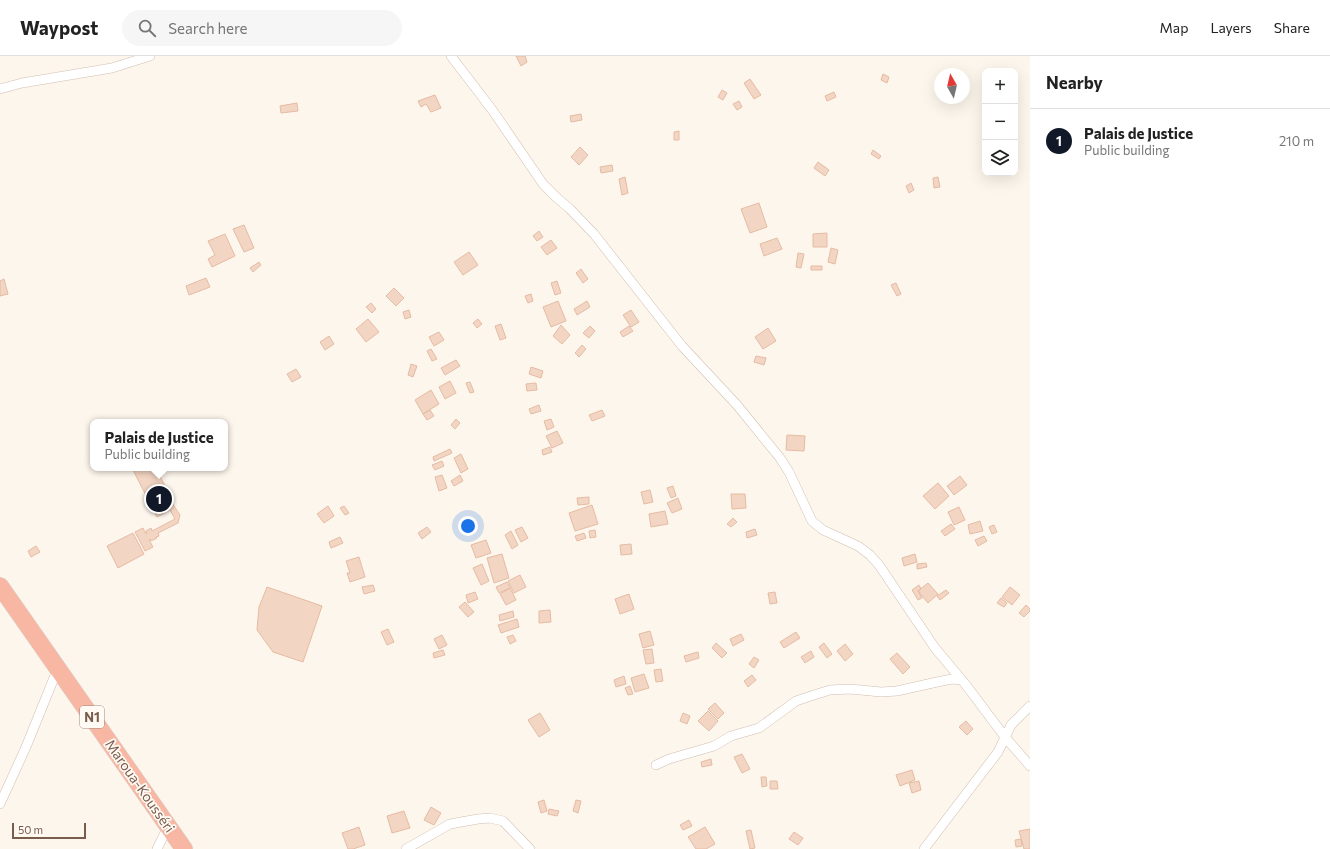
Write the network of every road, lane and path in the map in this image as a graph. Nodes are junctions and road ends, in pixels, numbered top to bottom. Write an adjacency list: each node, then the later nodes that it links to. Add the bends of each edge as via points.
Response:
1 (150, 56): 3 (street, via 112,68)
2 (451, 56): 6 (street, via 543,184 594,234 682,346 737,405 780,458 812,521 823,530 858,546 870,555 934,648)
3 (0, 89)
4 (0, 586): 5 (highway, Maroua-Kousséri / N1)
5 (58, 668): 11 (street); 12 (highway, Maroua-Kousséri / N1)
6 (962, 680): 8 (street); 9 (street, via 952,679 880,692 830,690 796,701 759,728)
7 (1030, 706): 8 (street, via 1012,725)
8 (1005, 737): 10 (street); 17 (street, via 998,752)
9 (656, 765)
10 (1030, 766)
11 (0, 804)
12 (168, 827): 13 (street); 14 (highway, Maroua-Kousséri / N1)
13 (157, 849)
14 (184, 849)
15 (406, 849): 16 (street, via 450,824 490,818 502,821)
16 (530, 849)
17 (924, 849)

